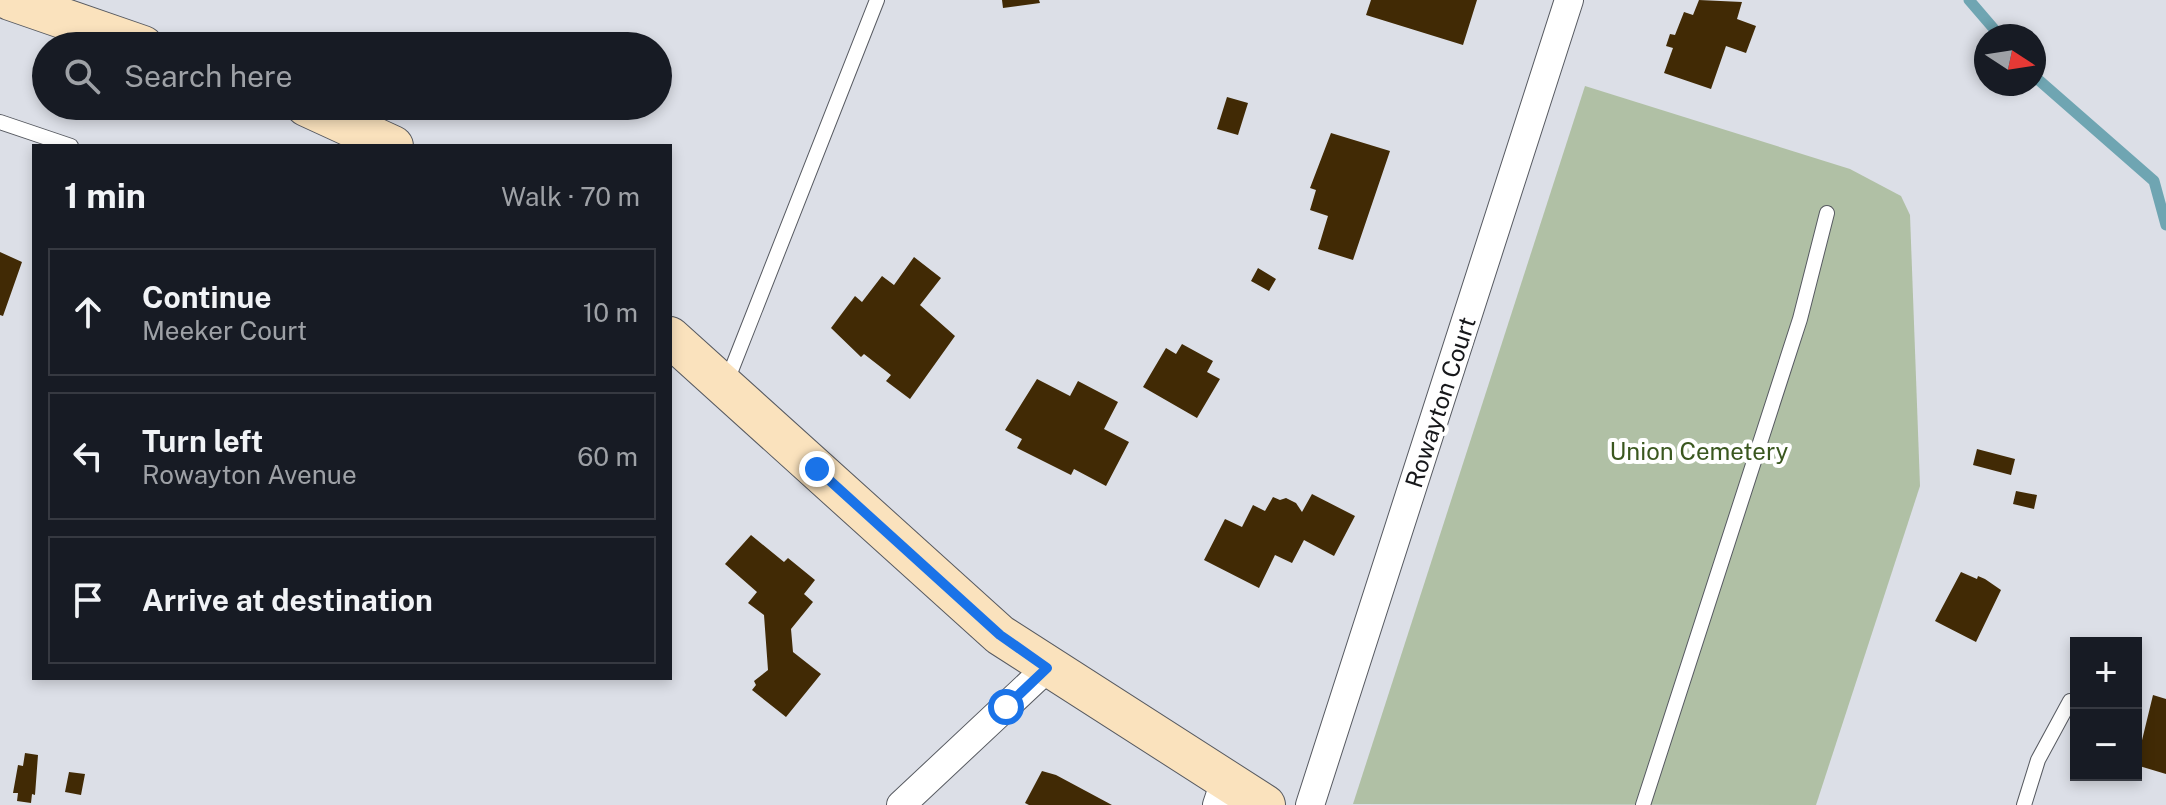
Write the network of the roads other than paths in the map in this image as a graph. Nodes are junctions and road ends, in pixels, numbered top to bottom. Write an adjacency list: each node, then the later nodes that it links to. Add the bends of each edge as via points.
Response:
1 (10, 0): 4 (street)
2 (877, 0): 11 (lane)
3 (1569, 0): 17 (street, Rowayton Court)
4 (103, 32)
5 (336, 120): 8 (street)
6 (0, 122): 7 (lane)
7 (65, 144)
8 (389, 144)
9 (1827, 213): 18 (lane, via 1800,319)
10 (672, 339): 11 (street)
11 (725, 385): 12 (street, via 954,595)
12 (1047, 668): 14 (street); 15 (street)
13 (2070, 701): 19 (lane, via 2038,760)
14 (1221, 793): 16 (street)
15 (901, 805)
16 (1265, 805)
17 (1310, 805)
18 (1643, 805)
19 (2024, 805)

